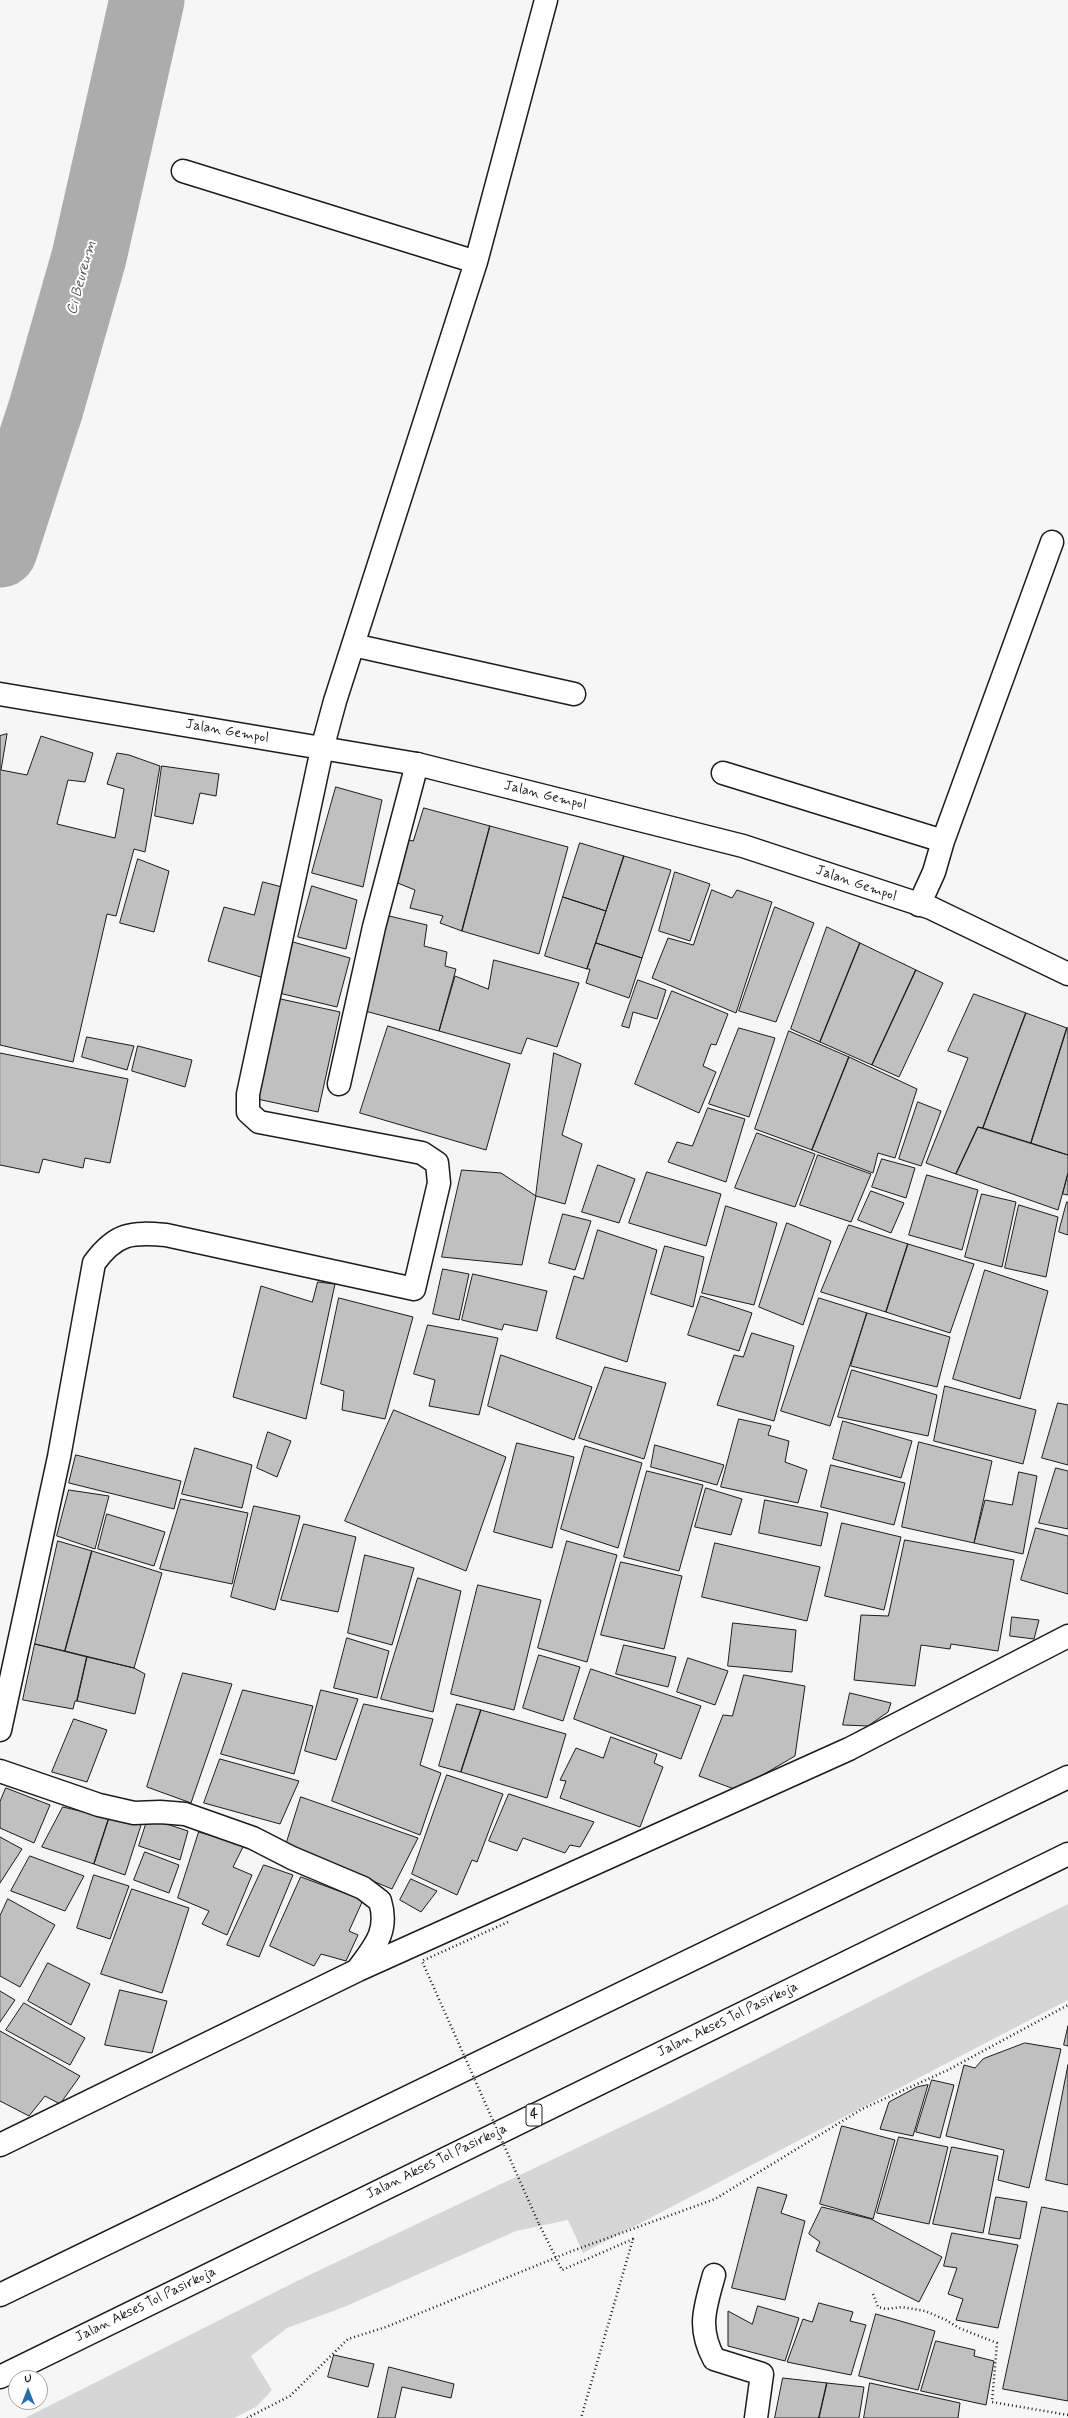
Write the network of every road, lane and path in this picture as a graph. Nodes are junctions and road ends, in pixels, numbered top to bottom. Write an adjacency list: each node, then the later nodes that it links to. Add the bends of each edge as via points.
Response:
1 (546, 0): 3 (main road)
2 (183, 171): 3 (main road)
3 (476, 262): 5 (main road)
4 (1052, 542): 11 (main road)
5 (353, 645): 7 (main road); 8 (main road)
6 (0, 694): 8 (main road, Jalan Gempol)
7 (574, 694)
8 (322, 749): 9 (main road, Jalan Gempol); 16 (main road, via 248,1094 248,1112 259,1122 422,1153 438,1163 439,1183 414,1289 166,1235 127,1235 105,1247 94,1262 59,1457)
9 (417, 764): 12 (main road, Jalan Gempol, via 743,846); 14 (main road, via 374,927)
10 (723, 773): 11 (main road)
11 (943, 841): 12 (main road, via 934,872)
12 (919, 905): 13 (main road, Jalan Gempol, via 931,908)
13 (1068, 974)
14 (339, 1084)
15 (1068, 1636): 21 (main road, via 849,1749)
16 (0, 1730)
17 (0, 1770): 21 (main road, via 99,1805 134,1813 185,1814 253,1838 292,1858 363,1888 380,1901 384,1924 377,1944)
18 (1068, 1777): 26 (main road)
19 (1068, 1854): 27 (main road, Jalan Akses Tol Pasirkoja / 4)
20 (508, 1922): 30 (path, bridge, via 422,1962 538,2224 562,2270 633,2239)
21 (358, 1970): 23 (main road)
22 (1068, 2005): 29 (path, via 948,2070 862,2109 715,2199 572,2251 386,2327 348,2339 290,2396)
23 (0, 2145)
24 (714, 2275): 31 (main road, via 704,2312 703,2332 707,2346 714,2359 762,2374)
25 (873, 2294): 28 (path, via 878,2307 902,2307 925,2311 997,2343 992,2402)
26 (0, 2295)
27 (0, 2377)
28 (1068, 2416)
29 (247, 2418)
30 (581, 2418)
31 (756, 2418)

